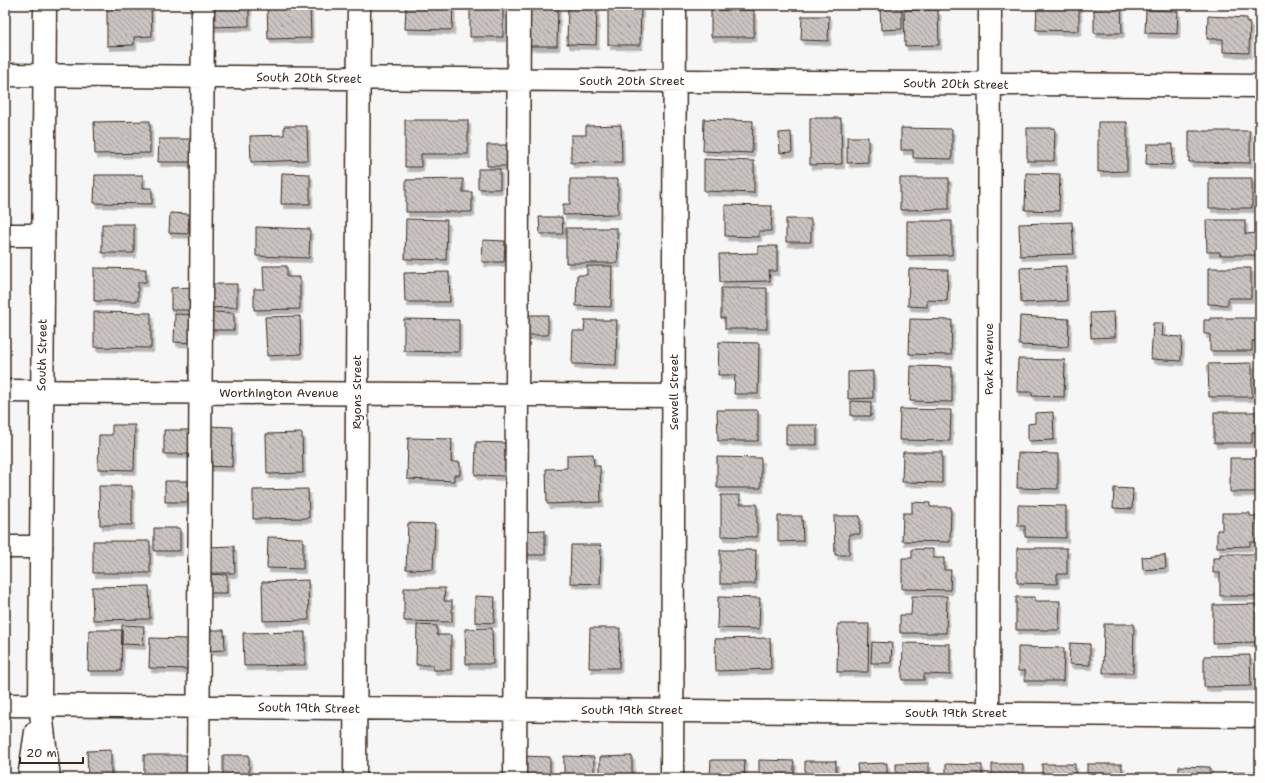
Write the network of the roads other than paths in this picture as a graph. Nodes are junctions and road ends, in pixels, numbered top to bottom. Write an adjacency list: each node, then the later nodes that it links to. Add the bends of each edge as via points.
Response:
1 (45, 5): 8 (street, South Street)
2 (204, 5): 9 (street)
3 (359, 5): 10 (street, Ryons Street)
4 (519, 5): 11 (street)
5 (675, 5): 12 (street, Sewell Street)
6 (990, 5): 13 (street, Park Avenue)
7 (5, 75): 8 (street, South 20th Street)
8 (45, 76): 9 (street, South 20th Street); 16 (street, South Street)
9 (203, 77): 10 (street, South 20th Street); 19 (street)
10 (359, 79): 11 (street, South 20th Street); 20 (street, Ryons Street)
11 (519, 80): 12 (street, South 20th Street); 21 (street)
12 (675, 81): 13 (street, South 20th Street); 22 (street, Sewell Street)
13 (990, 84): 14 (street, South 20th Street); 31 (street, Park Avenue)
14 (1260, 86)
15 (5, 235): 16 (street)
16 (43, 235): 18 (street, South Street)
17 (5, 391): 18 (street, Worthington Avenue)
18 (42, 391): 19 (street, Worthington Avenue); 24 (street, South Street)
19 (201, 392): 20 (street, Worthington Avenue); 27 (street)
20 (357, 394): 21 (street, Worthington Avenue); 28 (street, Ryons Street)
21 (516, 395): 22 (street, Worthington Avenue); 29 (street)
22 (674, 396): 30 (street, Sewell Street)
23 (5, 547): 24 (street)
24 (41, 547): 26 (street, South Street)
25 (5, 705): 26 (street, South 19th Street)
26 (40, 705): 27 (street, South 19th Street); 33 (street, South Street); 34 (street, South Street)
27 (199, 706): 28 (street, South 19th Street); 35 (street)
28 (356, 708): 29 (street, South 19th Street); 36 (street, Ryons Street)
29 (515, 709): 30 (street, South 19th Street); 37 (street)
30 (672, 711): 31 (street, South 19th Street); 38 (street, Sewell Street)
31 (988, 713): 32 (street, South 19th Street)
32 (1260, 716)
33 (29, 778)
34 (49, 778)
35 (198, 778)
36 (355, 778)
37 (515, 778)
38 (672, 778)

